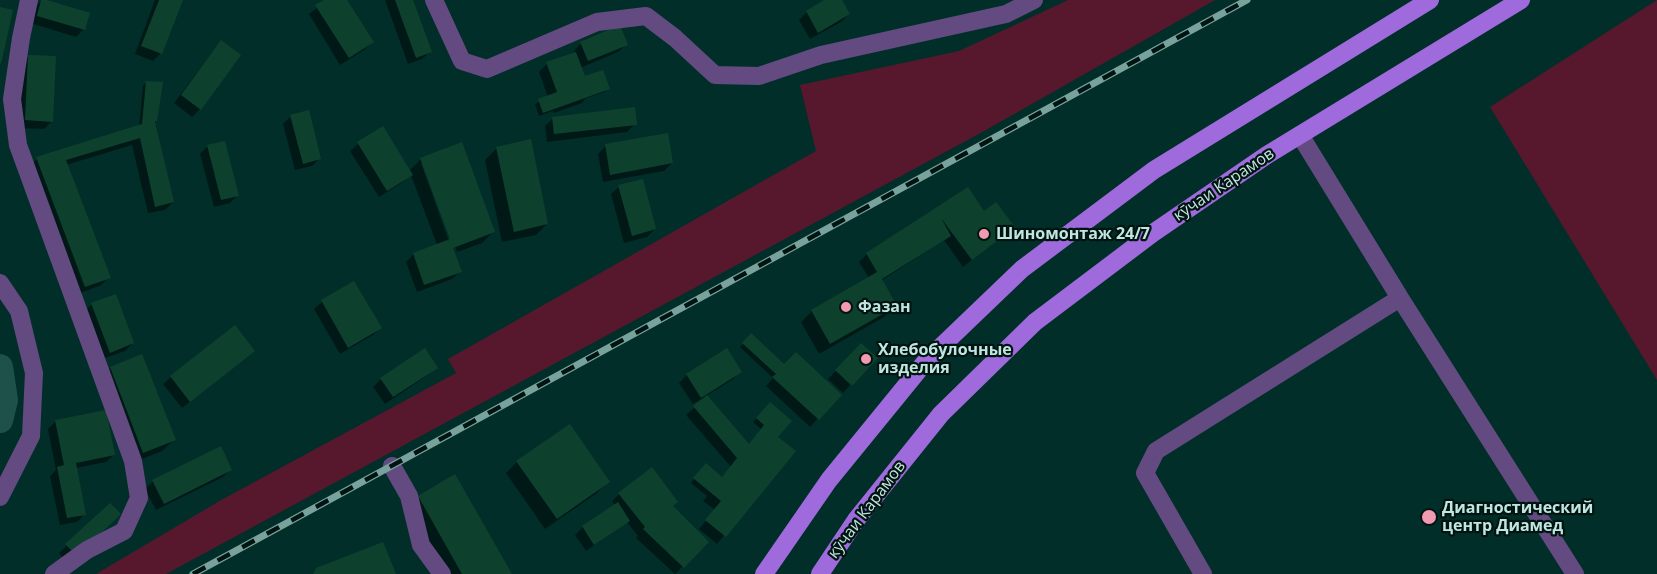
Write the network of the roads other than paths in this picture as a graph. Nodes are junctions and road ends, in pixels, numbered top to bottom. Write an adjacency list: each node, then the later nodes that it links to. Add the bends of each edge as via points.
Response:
1 (29, 0): 11 (street, via 12,99 18,145 133,461 139,498 124,531 87,550)
2 (434, 0): 3 (street, via 462,61 487,69 597,22 646,16 715,75 759,76 821,55 1006,14)
3 (1034, 0)
4 (1430, 0): 13 (main road, via 1154,170 1022,269 926,361 829,480)
5 (1521, 0): 6 (main road, кӯчаи Карамов)
6 (1300, 135): 8 (street); 14 (main road, кӯчаи Карамов, via 1152,233 1035,322 941,414 856,520)
7 (0, 283): 10 (street, via 19,311 34,373 31,436)
8 (1400, 298): 15 (street, via 1156,451 1145,473); 16 (street)
9 (392, 466): 12 (street, via 409,496 421,545)
10 (0, 497)
11 (54, 574)
12 (442, 574)
13 (764, 574)
14 (820, 574)
15 (1203, 574)
16 (1575, 574)

